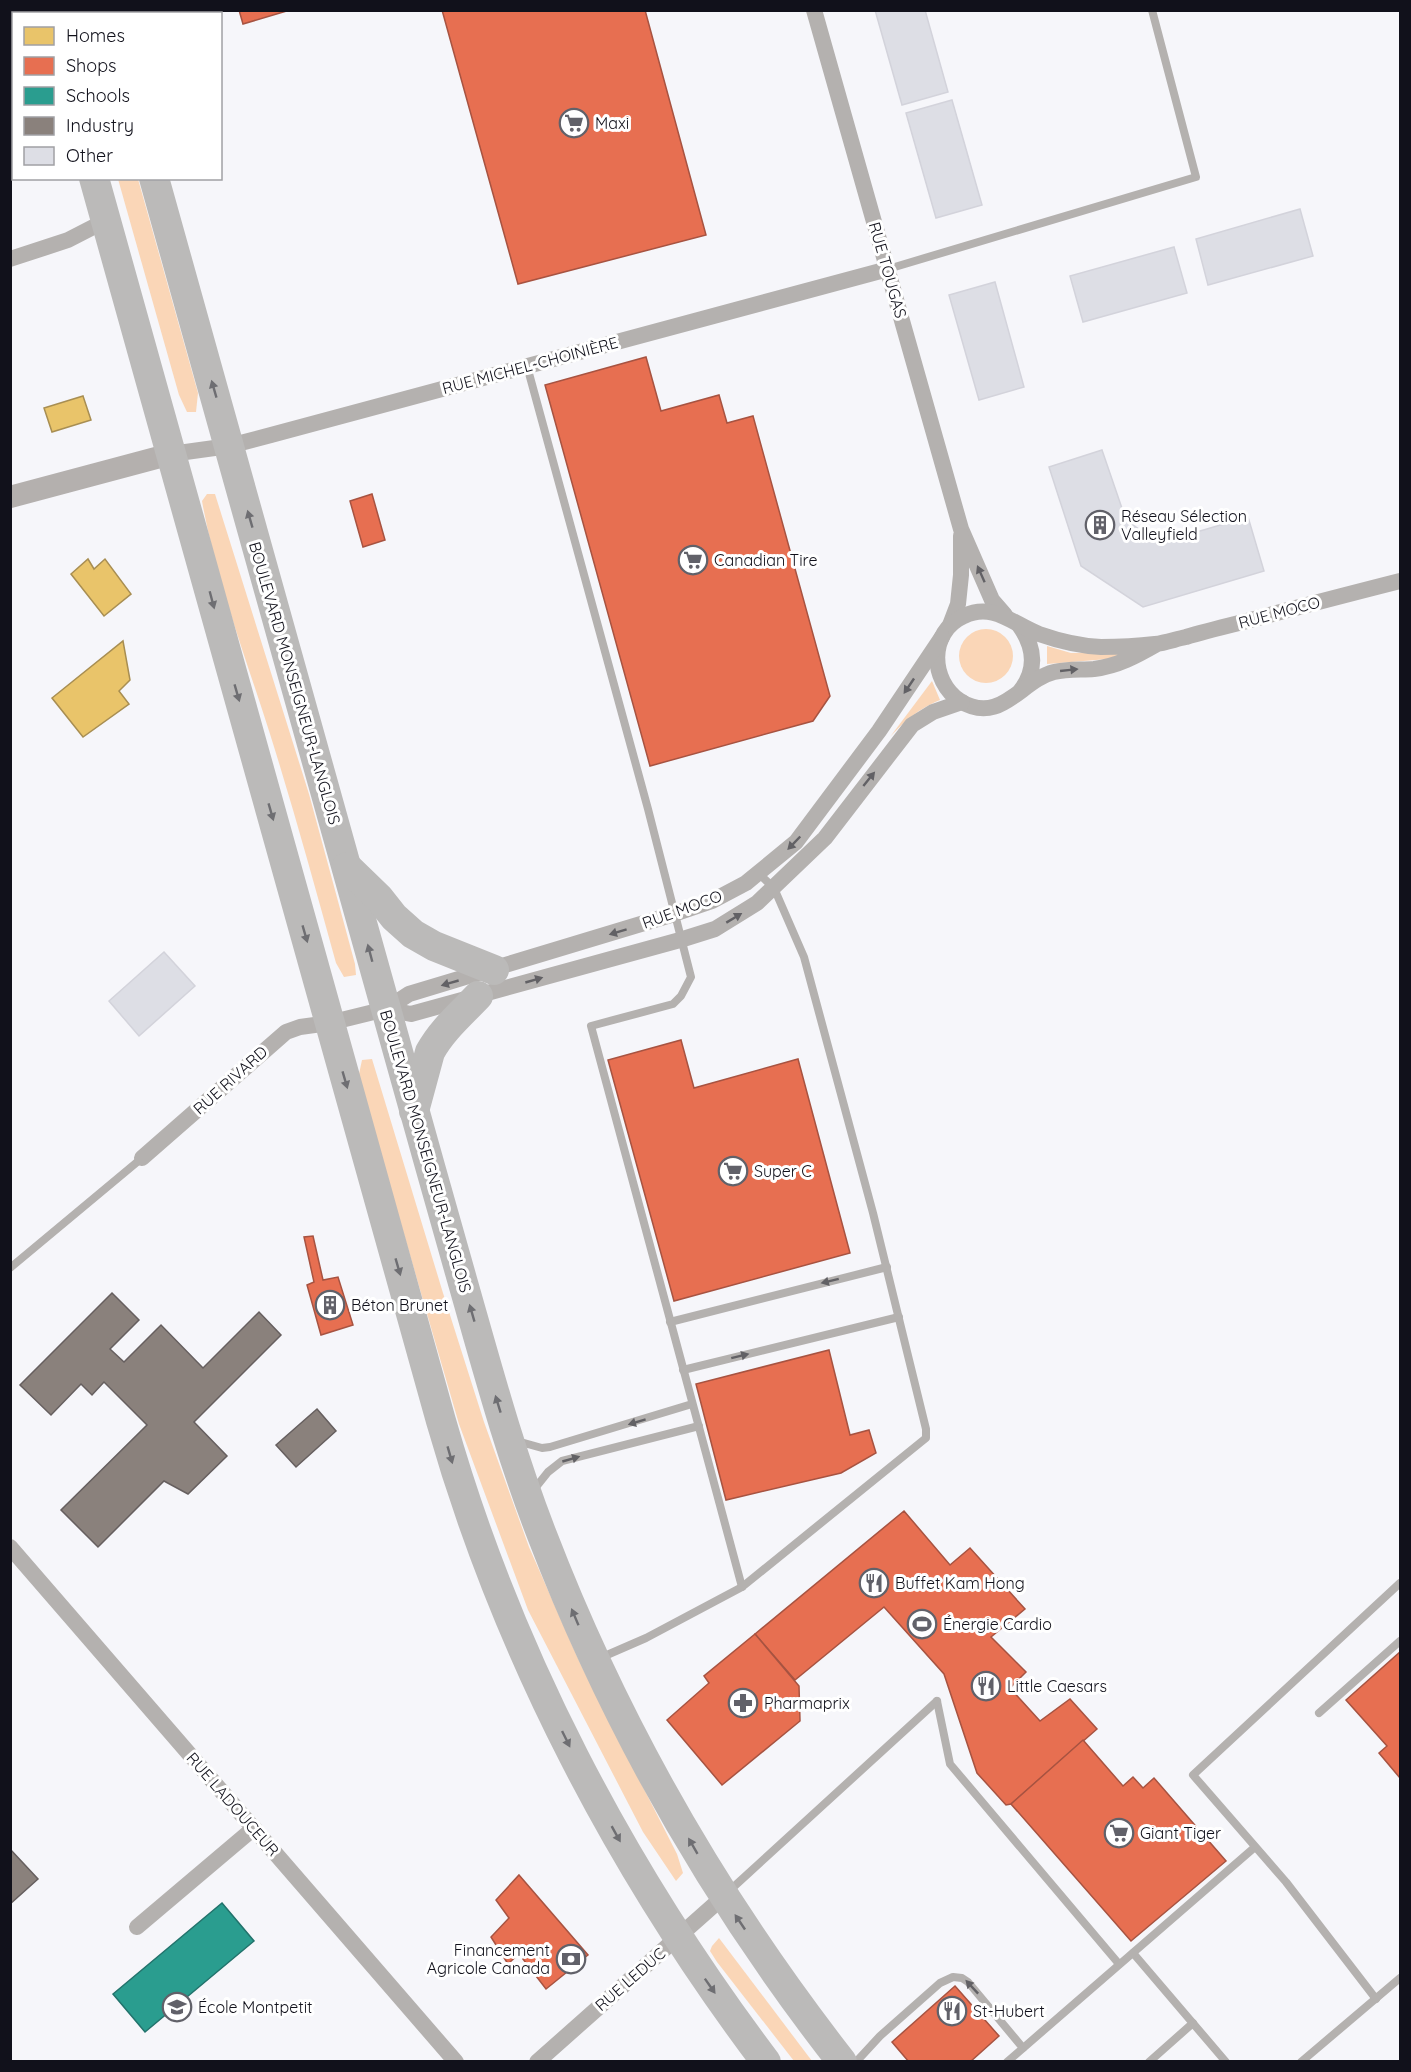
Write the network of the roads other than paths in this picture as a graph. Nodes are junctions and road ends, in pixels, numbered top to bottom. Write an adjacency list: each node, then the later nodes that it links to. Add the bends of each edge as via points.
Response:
1 (814, 10): 7 (street, RUE TOUGAS)
2 (1152, 10): 7 (lane, via 1196,177)
3 (95, 180): 5 (highway)
4 (155, 180): 9 (highway, BOULEVARD MONSEIGNEUR-LANGLOIS, one-way to 4)
5 (105, 221): 6 (street, via 68,240); 10 (highway)
6 (10, 259)
7 (888, 269): 8 (street, RUE MICHEL-CHOINIÈRE); 12 (street, RUE TOUGAS)
8 (527, 366): 9 (street, RUE MICHEL-CHOINIÈRE); 22 (lane)
9 (230, 446): 10 (street, RUE MICHEL-CHOINIÈRE); 19 (highway, BOULEVARD MONSEIGNEUR-LANGLOIS, one-way to 9)
10 (171, 454): 11 (street); 27 (highway, one-way to 27)
11 (10, 497)
12 (961, 529): 14 (street, RUE TOUGAS, one-way to 12, via 992,600); 15 (street, RUE TOUGAS, via 958,604)
13 (1401, 581): 16 (street, RUE MOCO)
14 (1013, 620): 15 (street, RUE MOCO, via 992,611 977,611 962,616); 16 (street, RUE MOCO, via 1038,634 1068,643); 17 (street, via 1027,637 1032,652 1032,668)
15 (946, 631): 18 (street, via 937,651 937,667 941,681); 20 (street, RUE MOCO, one-way to 20, via 879,731 796,842)
16 (1157, 644): 17 (street, RUE MOCO, one-way to 16, via 1052,672 1117,664)
17 (1017, 695): 18 (street, RUE MOCO, via 991,707)
18 (962, 702): 21 (street, RUE MOCO, one-way to 18, via 825,838 912,725 933,712)
19 (347, 867): 24 (highway, via 413,934); 26 (highway, BOULEVARD MONSEIGNEUR-LANGLOIS, one-way to 19)
20 (758, 873): 21 (lane); 22 (street, RUE MOCO, via 712,901)
21 (774, 888): 23 (street, RUE MOCO, one-way to 21, via 715,929); 30 (lane, via 804,957)
22 (674, 914): 23 (lane); 24 (street, RUE MOCO, one-way to 24)
23 (681, 940): 25 (street, RUE MOCO, one-way to 23); 33 (lane, via 691,977 673,1004 591,1026)
24 (494, 970): 26 (street, RUE MOCO, one-way to 26, via 409,994)
25 (478, 996): 26 (street, RUE MOCO, via 411,1014); 28 (highway, via 434,1044)
26 (386, 1010): 27 (street, RUE MOCO); 28 (highway, BOULEVARD MONSEIGNEUR-LANGLOIS)
27 (330, 1023): 29 (street, RUE RIVARD, via 300,1027 279,1037); 49 (highway, one-way to 49, via 451,1456 482,1551 574,1756 634,1867)
28 (414, 1110): 37 (highway, BOULEVARD MONSEIGNEUR-LANGLOIS, one-way to 28)
29 (142, 1158): 31 (lane)
30 (886, 1267): 32 (lane); 33 (lane, one-way to 33)
31 (10, 1268)
32 (899, 1317): 34 (lane, one-way to 32); 41 (lane, via 926,1438)
33 (670, 1322): 34 (lane)
34 (683, 1370): 35 (lane)
35 (692, 1404): 36 (lane); 37 (lane, one-way to 37, via 549,1447)
36 (699, 1426): 38 (lane, one-way to 36, via 562,1461); 41 (lane)
37 (509, 1439): 38 (highway, BOULEVARD MONSEIGNEUR-LANGLOIS)
38 (528, 1497): 43 (highway, BOULEVARD MONSEIGNEUR-LANGLOIS, one-way to 38)
39 (10, 1547): 45 (street, RUE LADOUCEUR)
40 (1401, 1583): 46 (lane, via 1193,1775)
41 (742, 1587): 43 (lane)
42 (1401, 1641): 44 (lane)
43 (594, 1661): 47 (highway, BOULEVARD MONSEIGNEUR-LANGLOIS, one-way to 43, via 664,1796)
44 (1319, 1713)
45 (254, 1828): 48 (street); 56 (street, RUE LADOUCEUR)
46 (1256, 1847): 50 (lane); 53 (lane)
47 (723, 1896): 49 (street, RUE LEDUC); 51 (lane, via 937,1701 950,1764); 59 (highway, BOULEVARD MONSEIGNEUR-LANGLOIS, one-way to 47)
48 (138, 1927)
49 (678, 1937): 57 (street, RUE LEDUC); 58 (highway, one-way to 58)
50 (1133, 1953): 51 (lane); 54 (lane)
51 (1119, 1965): 55 (lane)
52 (1401, 1978): 53 (lane)
53 (1376, 1999): 64 (lane)
54 (1193, 2023): 62 (lane); 63 (lane)
55 (1023, 2048): 60 (lane, one-way to 60, via 968,1982 953,1977 940,1983); 61 (lane)
56 (456, 2061)
57 (537, 2061)
58 (766, 2061)
59 (842, 2061)
60 (856, 2061)
61 (1007, 2061)
62 (1149, 2061)
63 (1227, 2061)
64 (1301, 2061)

